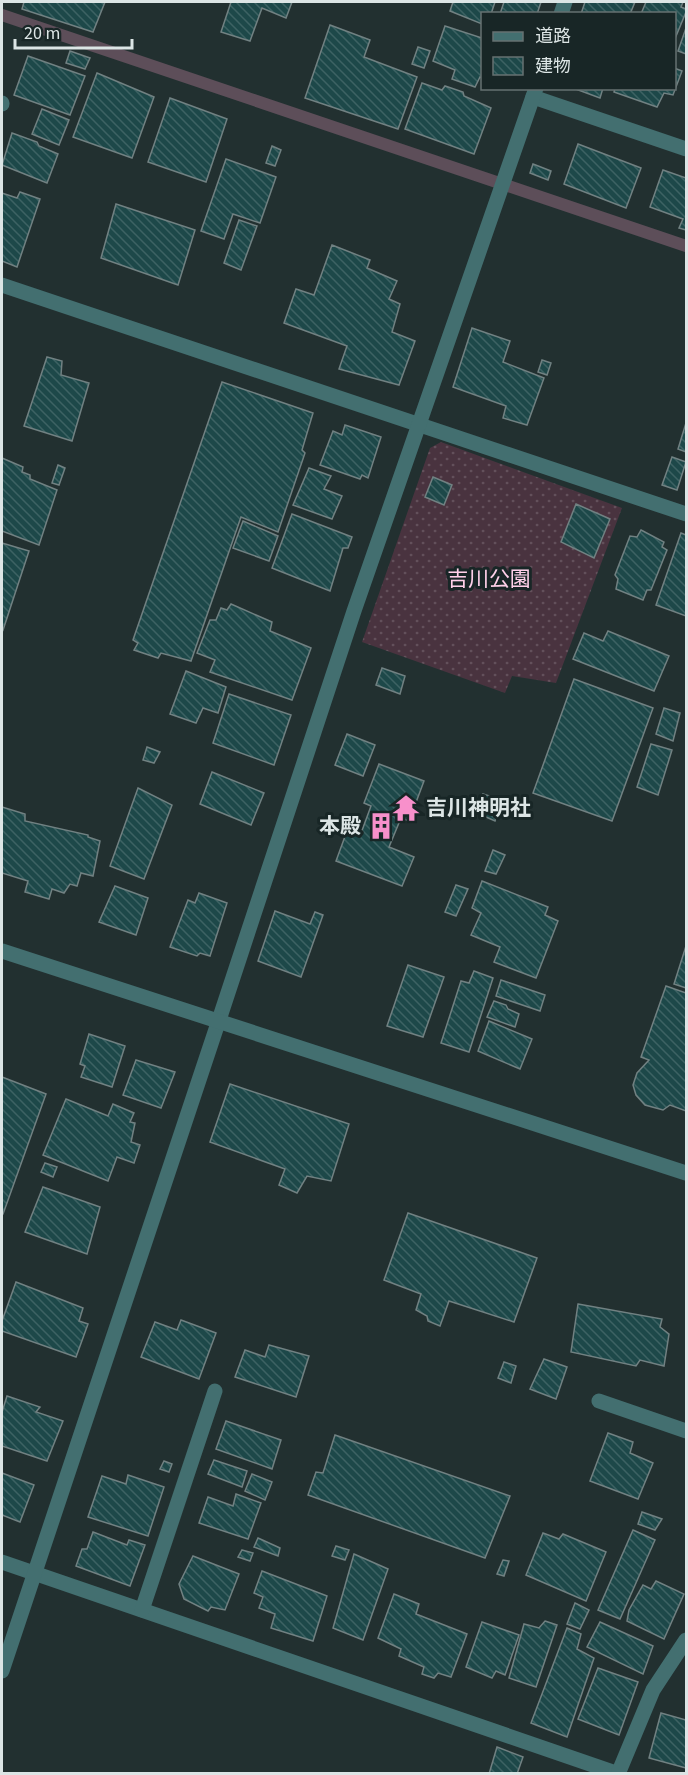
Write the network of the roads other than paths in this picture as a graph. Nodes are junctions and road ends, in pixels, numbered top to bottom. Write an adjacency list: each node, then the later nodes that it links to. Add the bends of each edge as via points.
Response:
1 (534, 93): 2 (street); 4 (street)
2 (687, 149)
3 (2, 285): 4 (street)
4 (419, 423): 5 (street); 7 (street)
5 (687, 514)
6 (2, 951): 7 (street)
7 (218, 1023): 8 (street); 13 (street)
8 (687, 1173)
9 (215, 1391): 14 (street)
10 (599, 1401): 11 (street)
11 (687, 1431)
12 (2, 1562): 13 (street)
13 (34, 1573): 14 (street); 16 (street)
14 (142, 1610): 17 (street)
15 (687, 1640): 17 (street, via 653,1690)
16 (2, 1671)
17 (618, 1773)

